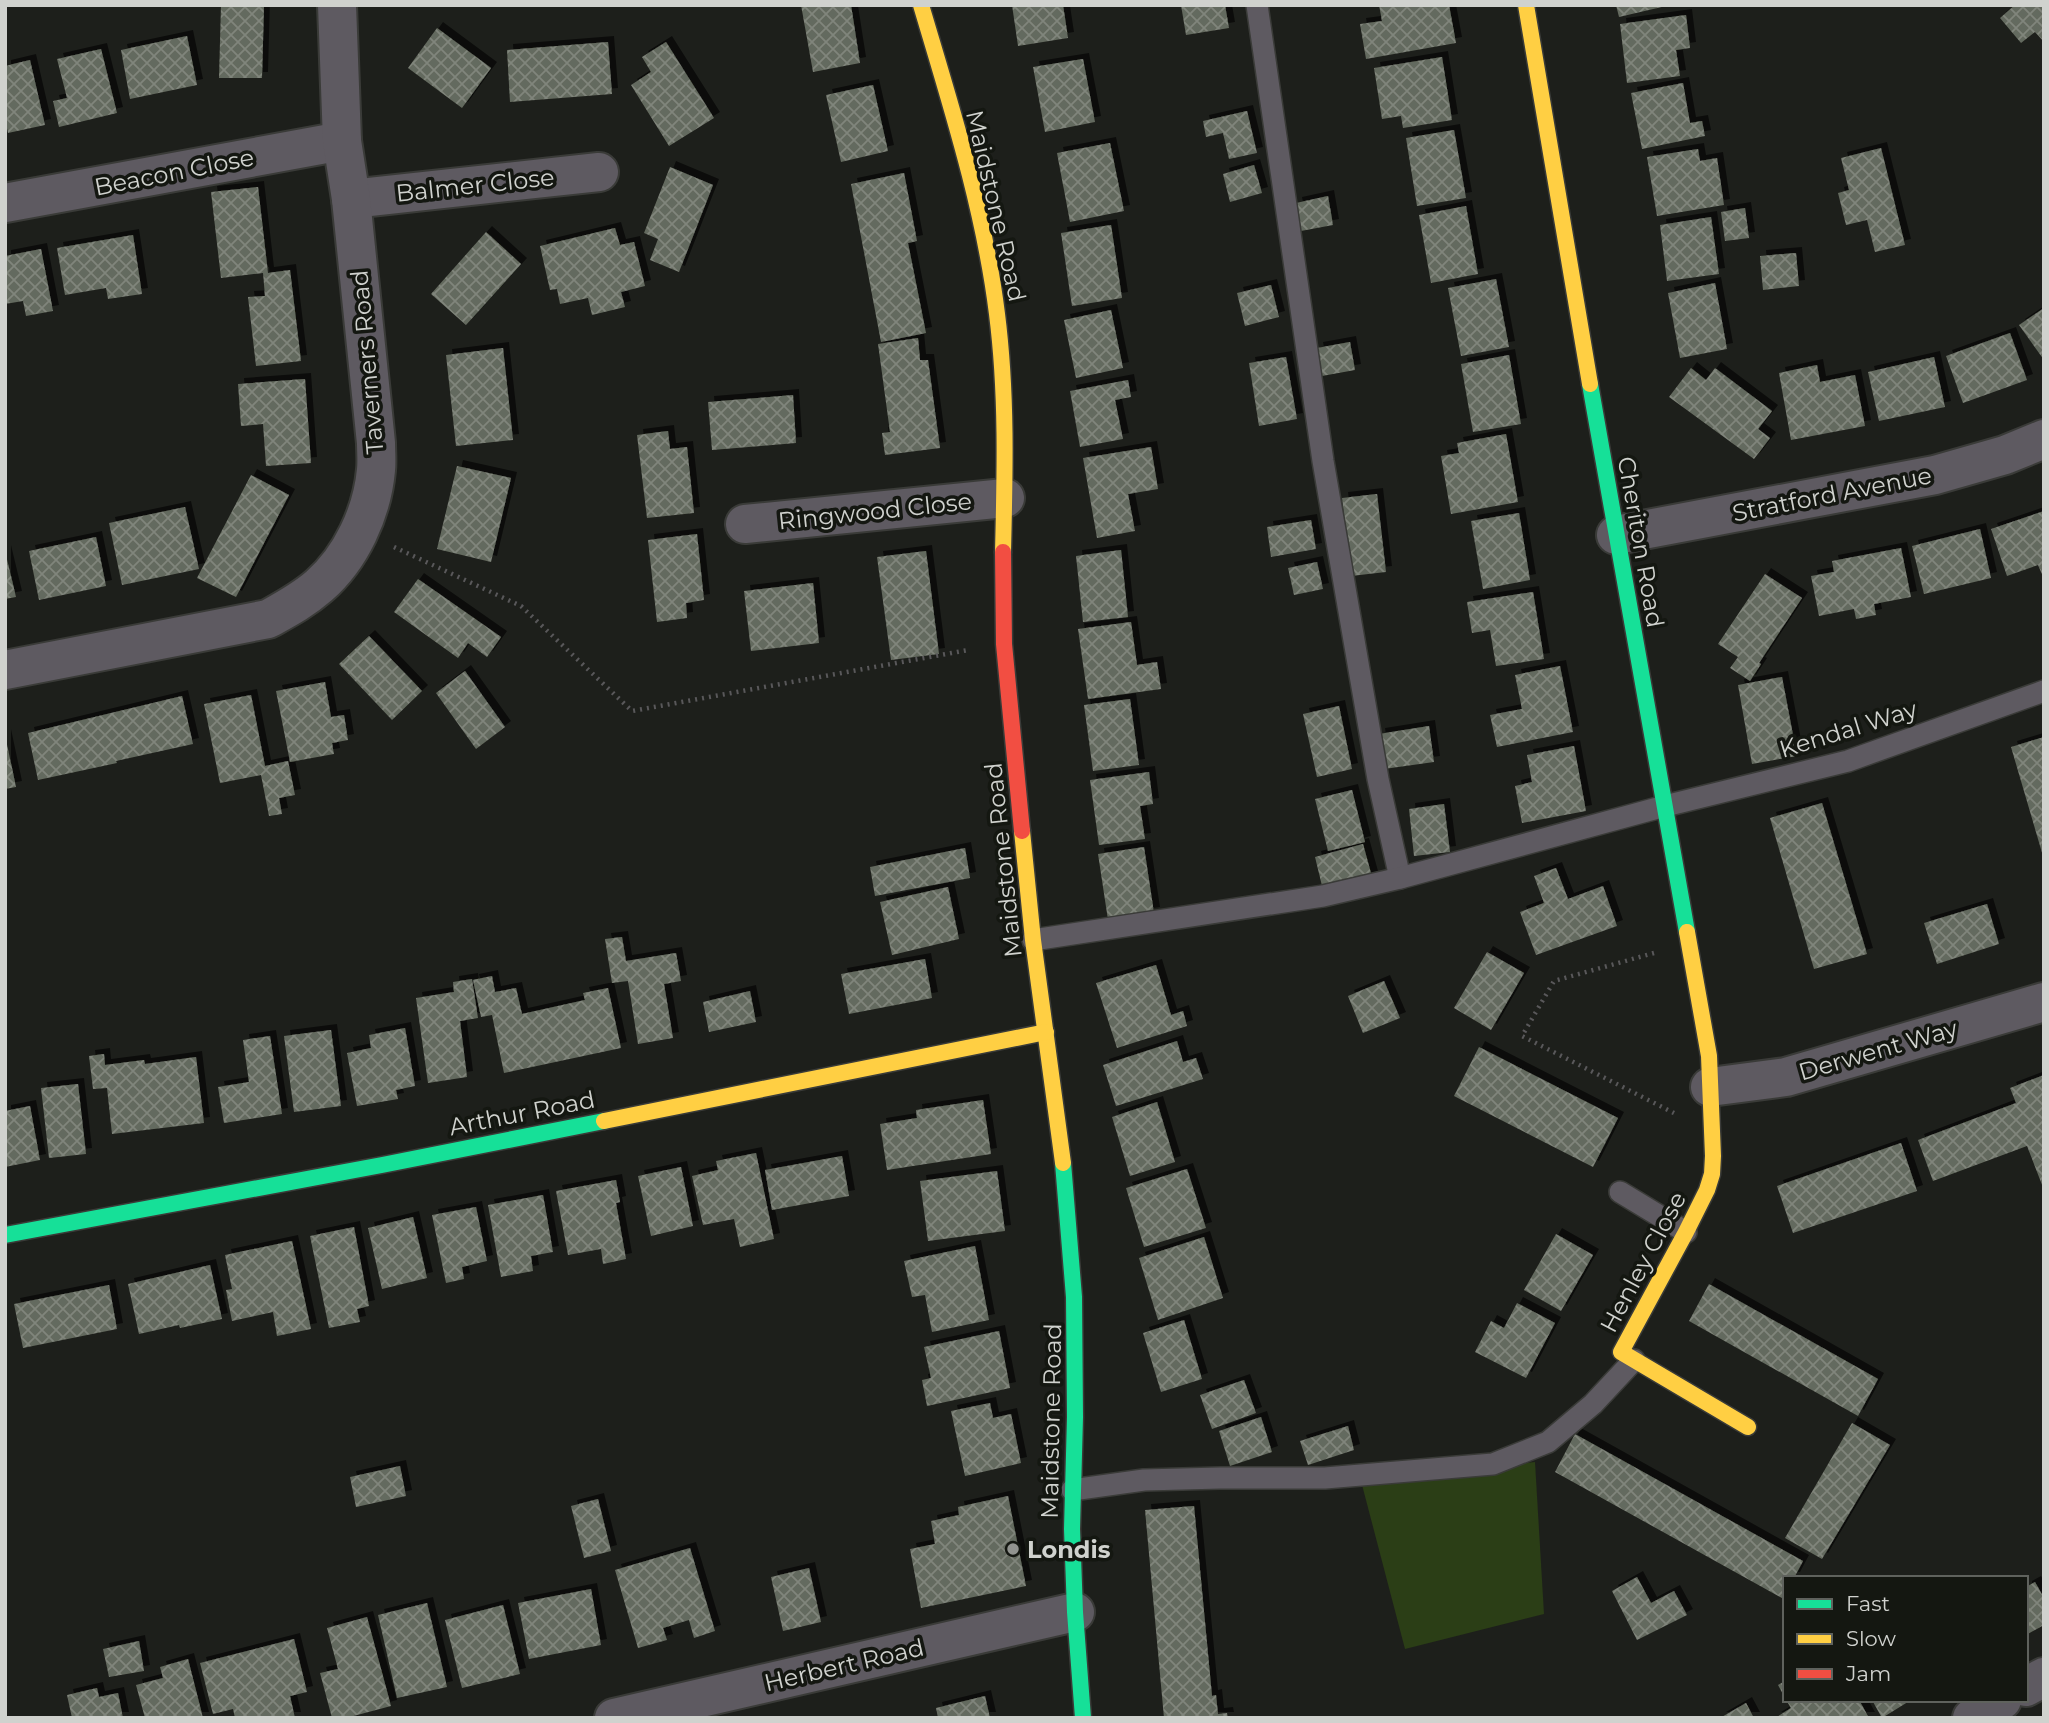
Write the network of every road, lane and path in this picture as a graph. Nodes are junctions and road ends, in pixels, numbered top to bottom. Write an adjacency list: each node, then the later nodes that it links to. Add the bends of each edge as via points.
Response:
1 (337, 5): 5 (street, Taverners Road)
2 (921, 5): 10 (street, Maidstone Road, via 964,155 993,281 1003,381)
3 (1257, 5): 18 (lane, via 1322,461)
4 (1526, 5): 13 (street, Cheriton Road)
5 (342, 141): 7 (street, Taverners Road); 8 (street, Beacon Close)
6 (599, 172): 7 (street, Balmer Close)
7 (351, 199): 12 (street, Taverners Road, via 377,470)
8 (5, 204)
9 (2044, 439): 13 (street, Stratford Avenue, via 1935,475)
10 (1005, 498): 11 (street, Ringwood Close); 14 (street, Maidstone Road)
11 (745, 524)
12 (360, 531): 14 (path, via 521,606 632,711); 15 (street, Taverners Road, via 340,564 320,585 268,619)
13 (1616, 535): 17 (street, Cheriton Road)
14 (1004, 644): 19 (street, Maidstone Road)
15 (5, 670)
16 (2044, 691): 17 (lane, Kendal Way, via 1848,761)
17 (1665, 806): 18 (lane, Kendal Way); 20 (street, Cheriton Road)
18 (1400, 878): 19 (lane, Kendal Way, via 1323,896)
19 (1032, 940): 22 (street, Maidstone Road)
20 (1690, 944): 23 (street, Cheriton Road); 24 (path, via 1554,981 1522,1036)
21 (2044, 1002): 23 (street, Derwent Way, via 1786,1077)
22 (1046, 1032): 27 (street, Arthur Road); 30 (street, Maidstone Road, via 1074,1297)
23 (1710, 1087): 24 (street, Henley Close)
24 (1712, 1133): 26 (street, Henley Close, via 1712,1174)
25 (1620, 1192): 26 (lane)
26 (1686, 1232): 28 (street, Henley Close, via 1621,1352)
27 (5, 1236)
28 (1634, 1360): 29 (street, Henley Close); 30 (lane, via 1593,1404 1548,1442 1493,1464 1325,1478 1144,1480)
29 (1748, 1427)
30 (1072, 1490): 31 (street, Maidstone Road)
31 (1075, 1612): 35 (street, Herbert Road); 36 (street, Maidstone Road)
32 (2044, 1677): 33 (street)
33 (2028, 1686)
34 (1999, 1702): 37 (street)
35 (614, 1718)
36 (1083, 1718)
37 (1972, 1718)

